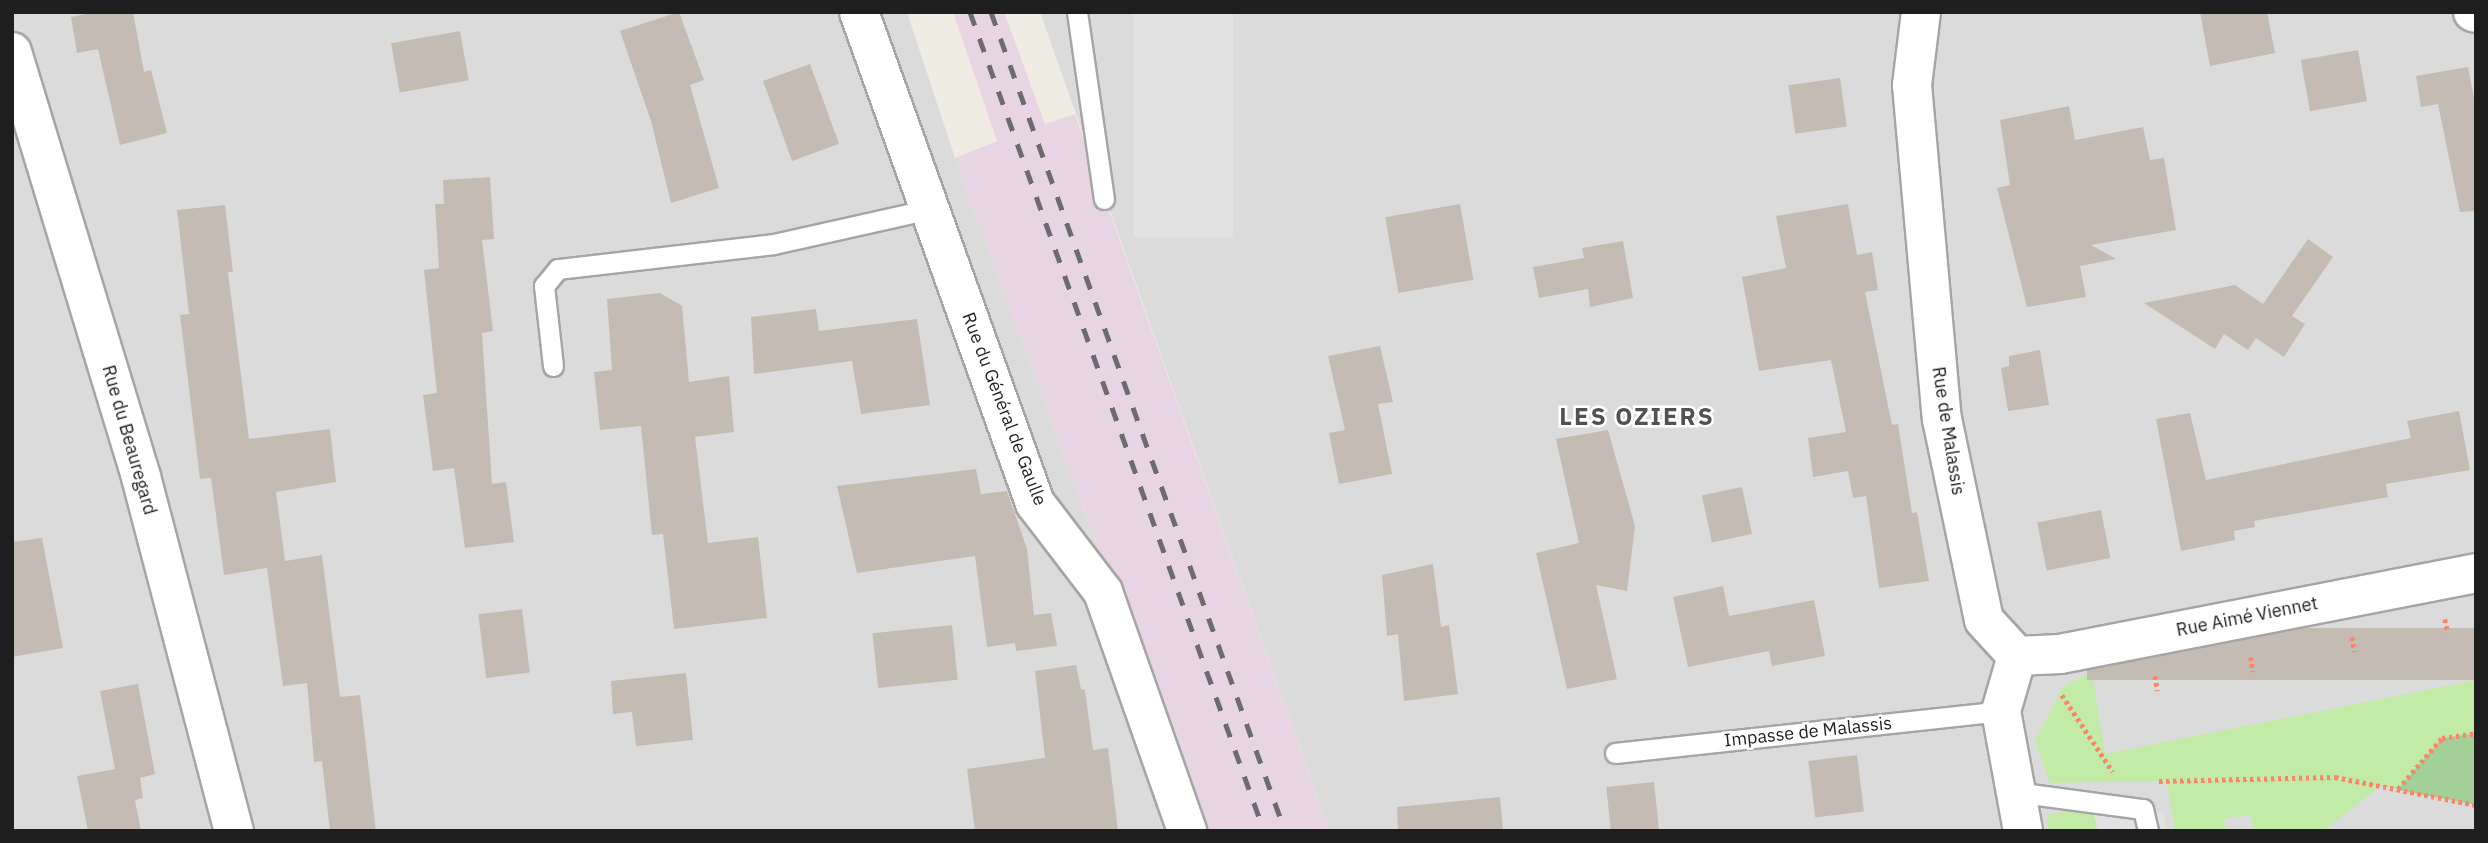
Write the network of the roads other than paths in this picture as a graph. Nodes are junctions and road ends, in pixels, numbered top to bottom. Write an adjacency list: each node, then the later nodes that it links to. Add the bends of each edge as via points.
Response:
1 (859, 12): 6 (street, Rue du Général de Gaulle)
2 (1077, 12): 5 (lane)
3 (1921, 12): 9 (street, Rue de Malassis, via 1912,85 1942,419 1984,620)
4 (14, 62): 13 (street, Rue du Beauregard, via 141,477)
5 (1104, 199)
6 (931, 209): 7 (lane, via 774,244 558,269 544,286); 14 (street, Rue du Général de Gaulle, via 1035,502 1103,592)
7 (553, 366)
8 (2476, 573): 9 (street, Rue Aimé Viennet, via 2060,654)
9 (2018, 656): 10 (street)
10 (2001, 711): 11 (lane, Impasse de Malassis); 12 (street)
11 (1615, 752)
12 (2015, 792): 15 (street); 16 (lane, via 2143,809)
13 (234, 831)
14 (1187, 831)
15 (2023, 831)
16 (2148, 831)

